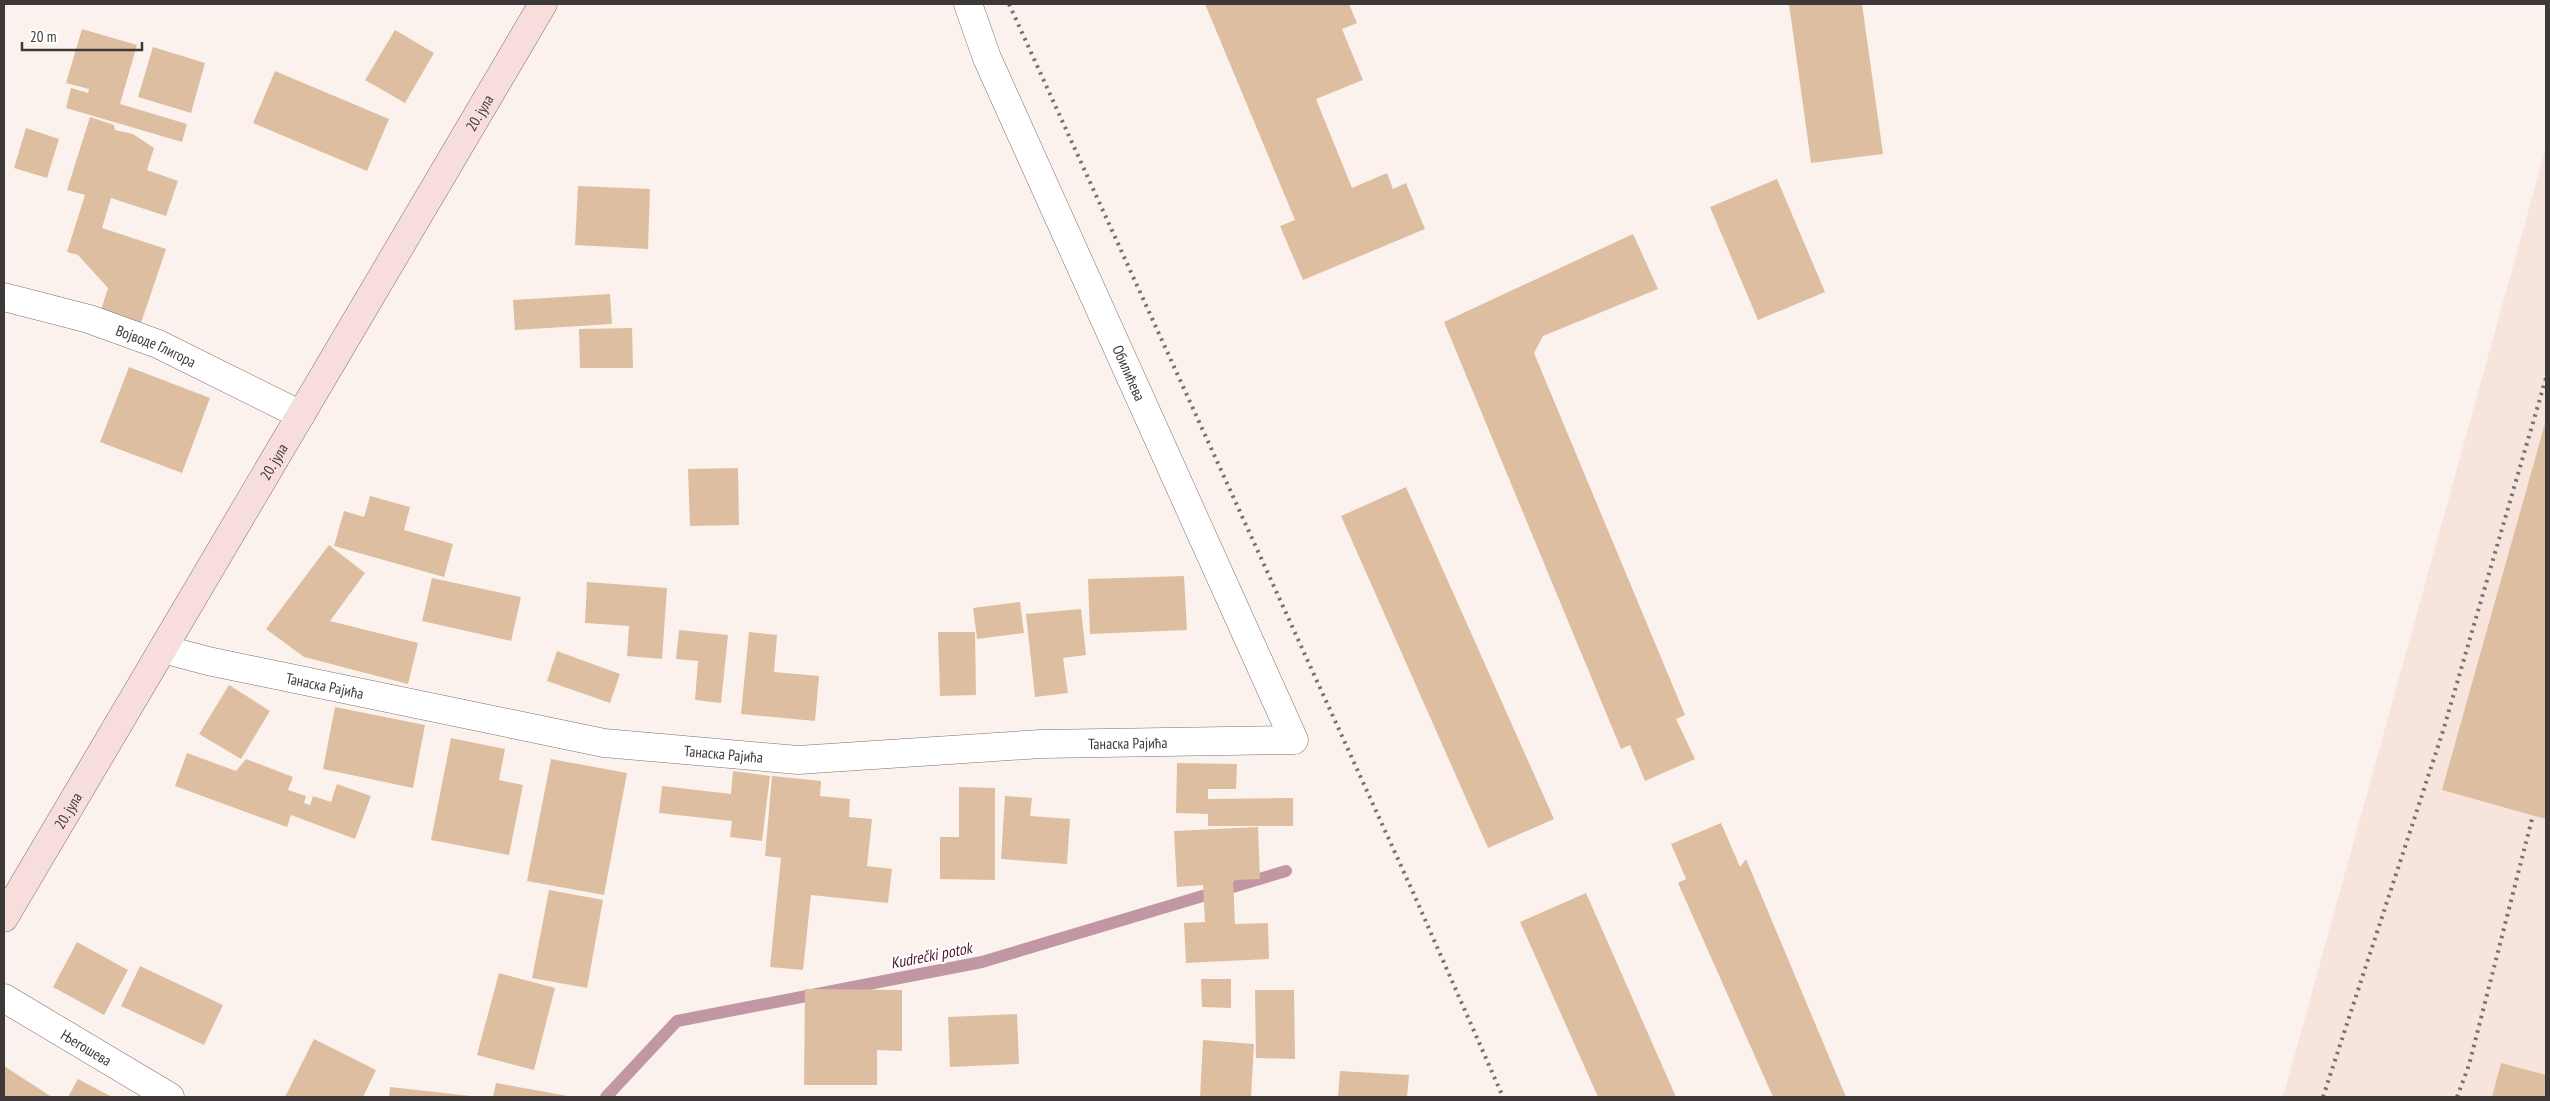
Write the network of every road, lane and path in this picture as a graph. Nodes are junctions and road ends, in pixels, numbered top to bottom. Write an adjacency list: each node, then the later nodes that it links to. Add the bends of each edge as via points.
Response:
1 (543, 4): 4 (main road, 20. јула)
2 (968, 4): 6 (street, Обилићева, via 991,67)
3 (4, 297): 4 (street, Војводе Глигора, via 82,317 158,344)
4 (301, 416): 5 (main road, 20. јула)
5 (163, 649): 6 (street, Танаска Рајића, via 604,743 798,760 1040,744); 7 (main road, 20. јула)
6 (1294, 740)
7 (4, 918)
8 (4, 998): 9 (street, Његошева)
9 (170, 1097)

